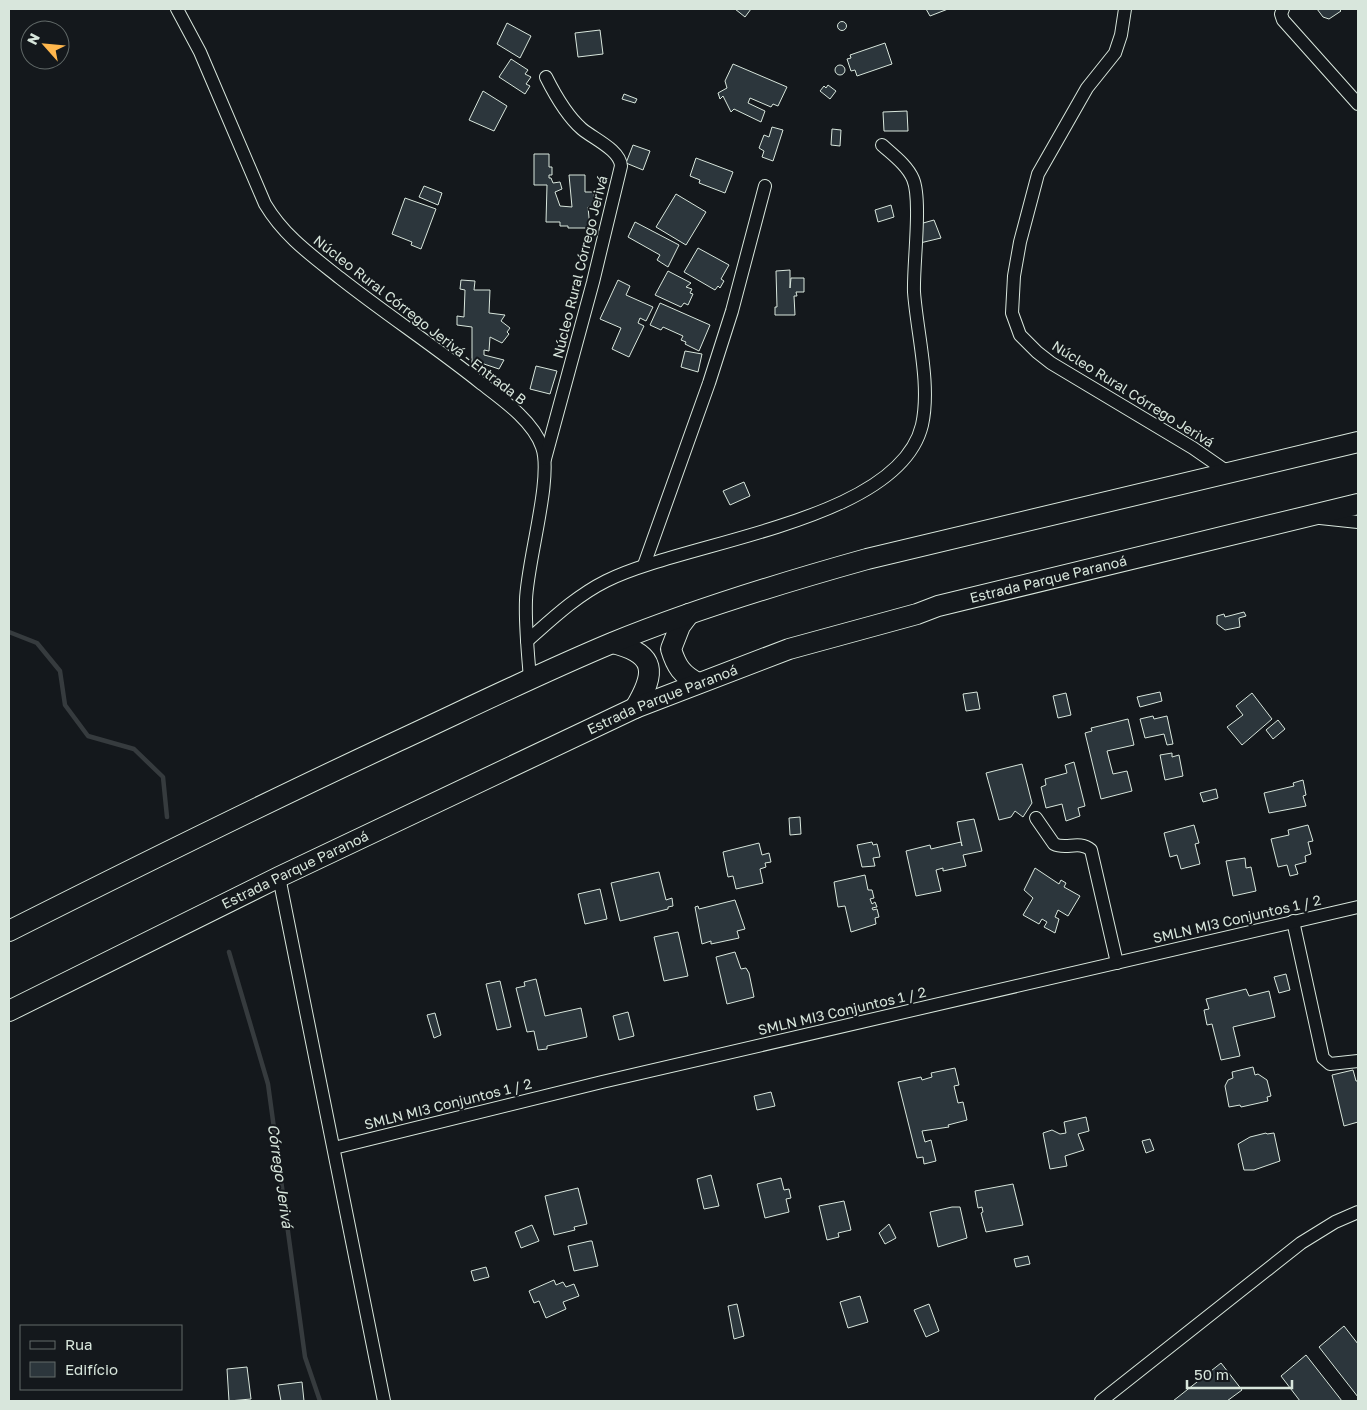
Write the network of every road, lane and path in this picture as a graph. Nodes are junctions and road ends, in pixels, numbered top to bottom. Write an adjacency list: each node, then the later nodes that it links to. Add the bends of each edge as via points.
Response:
1 (177, 9): 9 (street, Núcleo Rural Córrego Jerivá - Entrada B, via 200,52 265,204 278,225 296,243 521,417 542,447)
2 (1125, 9): 10 (street, Núcleo Rural Córrego Jerivá, via 1122,35 1115,54 1088,88 1038,174 1014,276 1012,313 1020,335 1044,358)
3 (1284, 9): 5 (street, via 1281,14 1283,20)
4 (546, 77): 9 (street, Núcleo Rural Córrego Jerivá, via 576,124 616,154 621,166)
5 (1358, 104)
6 (882, 145): 14 (street, via 906,168 916,187 914,282 924,385 922,424 907,457 874,486 817,514)
7 (764, 186): 14 (street, via 715,365)
8 (1358, 442): 10 (main road)
9 (545, 462): 16 (street, Núcleo Rural Córrego Jerivá - Entrada B, via 526,600)
10 (1230, 473): 15 (main road, via 867,559)
11 (1358, 504): 12 (main road, Estrada Parque Paranoá)
12 (1303, 516): 13 (street); 19 (main road, Estrada Parque Paranoá, via 938,606 789,649)
13 (1358, 522)
14 (644, 565): 16 (street, via 585,593)
15 (690, 614): 17 (main road); 19 (main road, via 680,626 671,649 676,664 686,677)
16 (527, 641): 18 (street, Núcleo Rural Córrego Jerivá - Entrada B)
17 (613, 643): 18 (main road); 20 (main road, via 630,647 644,656 650,671 648,687)
18 (530, 680): 25 (main road, via 236,817)
19 (698, 683): 20 (main road, Estrada Parque Paranoá)
20 (634, 708): 22 (main road, Estrada Parque Paranoá)
21 (1036, 818): 26 (street, via 1054,844 1084,845 1091,850)
22 (279, 877): 27 (main road, Estrada Parque Paranoá); 29 (street)
23 (1358, 907): 24 (street, SMLN MI3 Conjuntos 1 / 2)
24 (1293, 921): 26 (street, SMLN MI3 Conjuntos 1 / 2); 28 (street, via 1323,1058 1330,1064)
25 (9, 931)
26 (1117, 963): 29 (street, SMLN MI3 Conjuntos 1 / 2, via 602,1082)
27 (9, 1011)
28 (1358, 1061)
29 (334, 1148): 31 (street)
30 (1358, 1212): 32 (street, via 1301,1243)
31 (384, 1401)
32 (1101, 1401)

